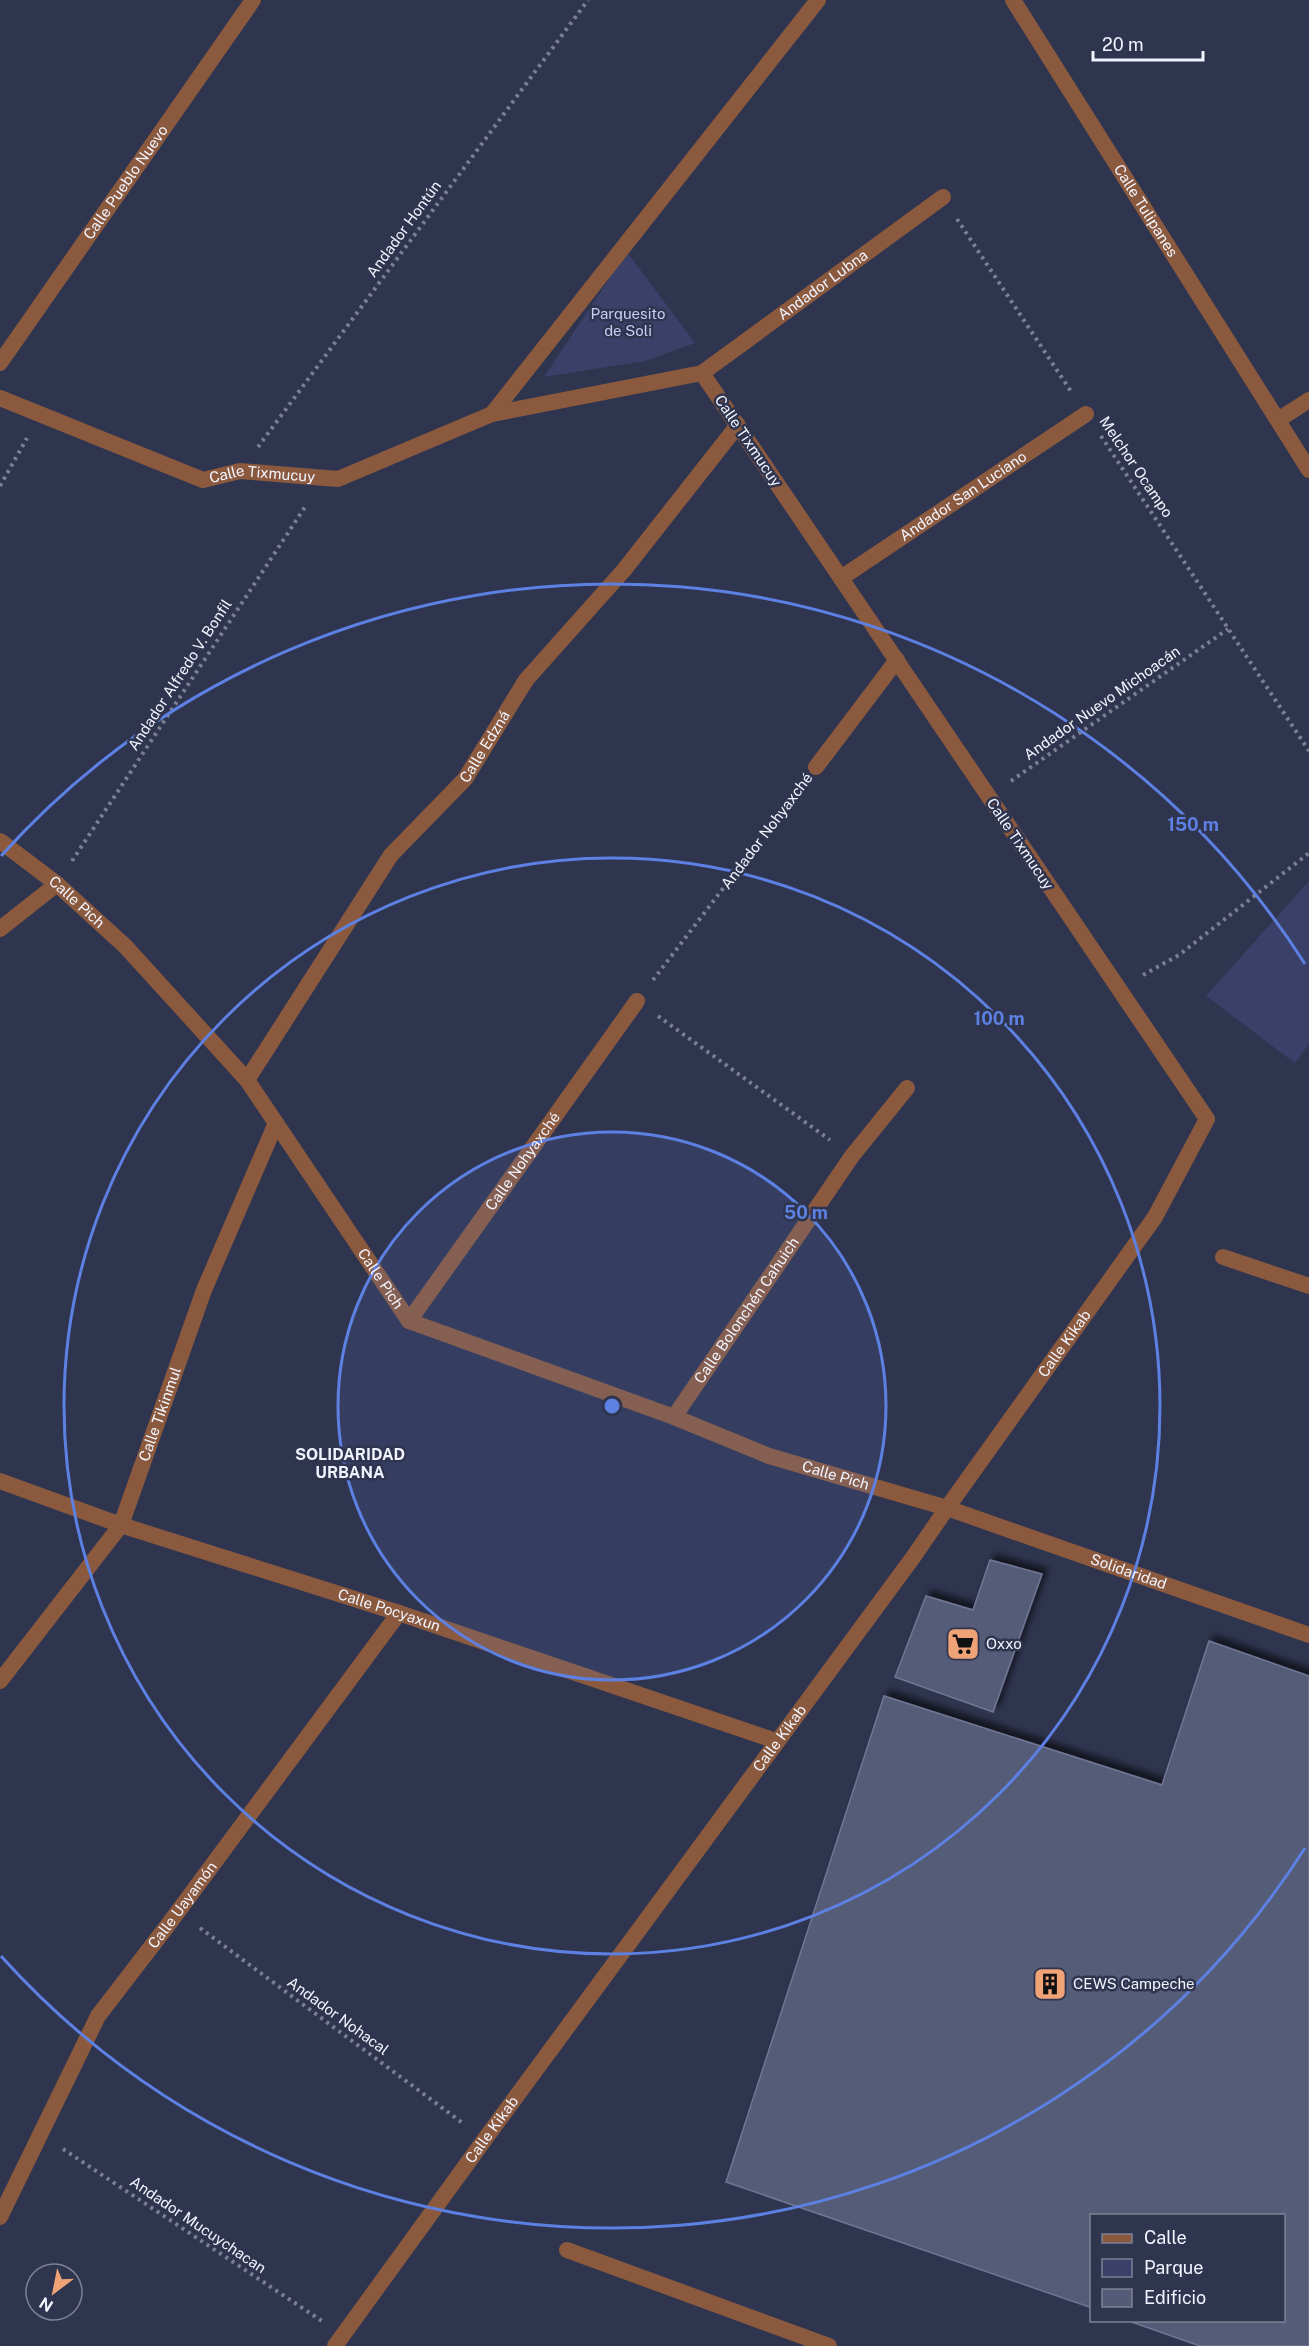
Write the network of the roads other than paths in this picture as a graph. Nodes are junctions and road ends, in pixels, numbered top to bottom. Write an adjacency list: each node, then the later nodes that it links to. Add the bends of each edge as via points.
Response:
1 (253, 0): 5 (street, Calle Pueblo Nuevo)
2 (818, 0): 9 (street)
3 (1013, 0): 11 (street, Calle Tulipanes)
4 (943, 197): 6 (street, Andador Lubna)
5 (0, 363)
6 (702, 373): 9 (street, Calle Tixmucuy); 12 (street, Calle Tixmucuy)
7 (0, 398): 9 (street, Calle Tixmucuy, via 203,480 240,471 338,479)
8 (1309, 400): 11 (street)
9 (492, 414)
10 (1086, 414): 14 (street, Andador San Luciano)
11 (1278, 420): 13 (street, Calle Tulipanes)
12 (738, 425): 14 (street, Calle Tixmucuy); 21 (street, Calle Edzná, via 624,570 526,680 465,779 391,855)
13 (1309, 470)
14 (842, 578): 15 (street, Calle Tixmucuy)
15 (897, 660): 16 (street, Andador Nohyaxché); 23 (street, Calle Tixmucuy)
16 (816, 767)
17 (0, 841): 18 (street, Calle Pich)
18 (57, 885): 19 (street); 21 (street, Calle Pich, via 125,946)
19 (0, 929)
20 (637, 1001): 27 (street, Calle Nohyaxché)
21 (247, 1080): 24 (street, Calle Pich)
22 (907, 1089): 28 (street, Calle Bolonchén Cahuich, via 852,1156)
23 (1207, 1119): 30 (street, Calle Kikab, via 1155,1216)
24 (276, 1123): 27 (street, Calle Pich); 31 (street, Calle Tikinmul, via 204,1290)
25 (1223, 1257): 26 (street)
26 (1309, 1286)
27 (409, 1321): 28 (street, Calle Pich)
28 (674, 1417): 30 (street, Calle Pich, via 769,1456)
29 (0, 1481): 31 (street, Calle Pocyaxun)
30 (947, 1508): 33 (street, Solidaridad); 35 (street, Calle Kikab)
31 (121, 1525): 32 (street, Calle Pocyaxun); 34 (street, Calle Tikinmul)
32 (399, 1613): 35 (street, Calle Pocyaxun); 36 (street, Calle Uayamón, via 98,2016)
33 (1309, 1635)
34 (0, 1681)
35 (776, 1741): 38 (street, Calle Kikab)
36 (0, 2217)
37 (567, 2250): 39 (street)
38 (339, 2341)
39 (829, 2346)

